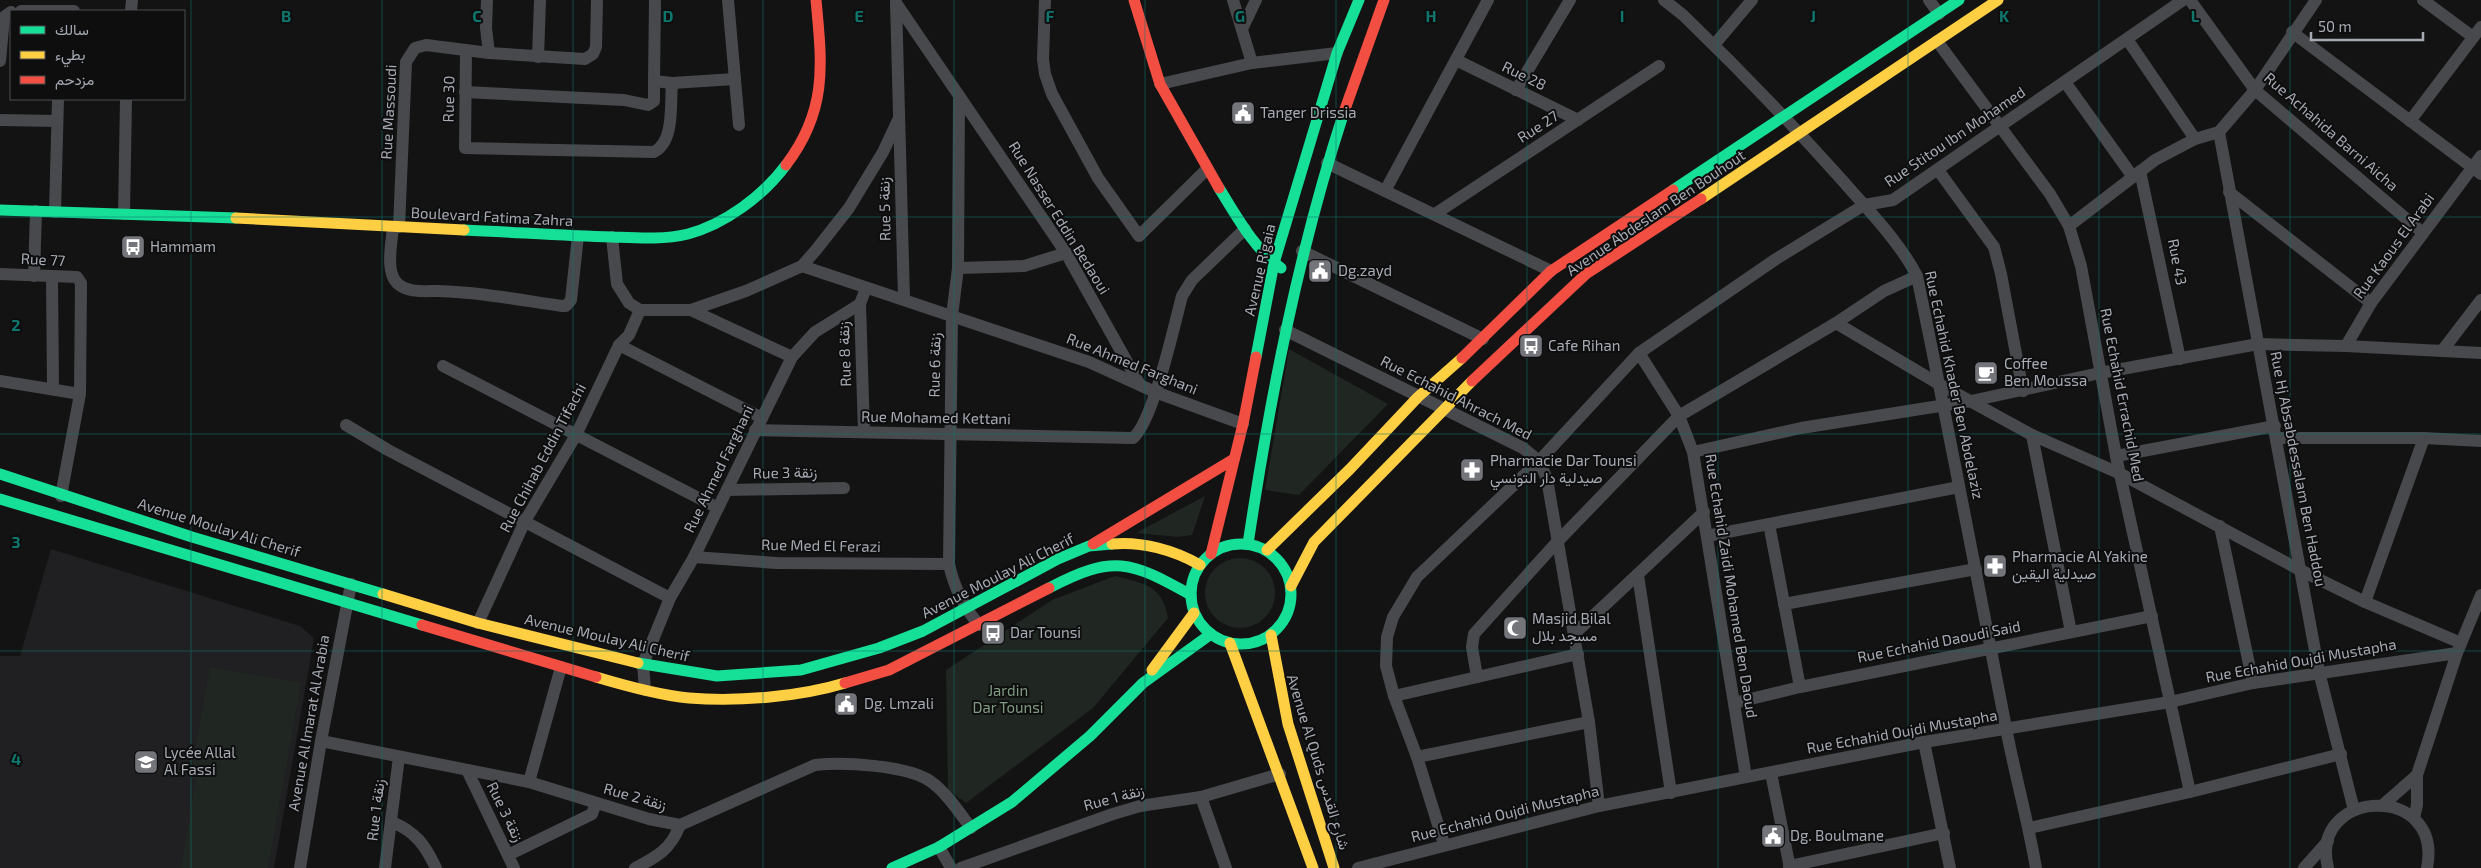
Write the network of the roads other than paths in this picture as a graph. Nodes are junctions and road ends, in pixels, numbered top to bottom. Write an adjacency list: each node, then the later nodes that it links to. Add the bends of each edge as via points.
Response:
1 (487, 0): 38 (street)
2 (540, 0): 39 (street)
3 (597, 0): 39 (street, Rue Massoudi, via 594,51 585,59)
4 (655, 0): 45 (street)
5 (728, 0): 44 (street)
6 (816, 0): 85 (main road, Boulevard Fatima Zahra, via 821,50 820,82 810,124 780,175 764,192 744,205 688,234)
7 (1045, 0): 68 (street, via 1043,59 1052,94 1098,178 1139,236)
8 (1134, 0): 48 (main road)
9 (1233, 0): 30 (street)
10 (1256, 0): 30 (street)
11 (1359, 0): 37 (main road, Avenue R'gaia)
12 (1384, 0): 67 (main road, via 1368,36)
13 (1488, 0): 40 (street)
14 (1570, 0): 49 (street)
15 (1664, 0): 35 (street, Rue Echahid Khader Ben Abdelaziz)
16 (1752, 0): 35 (street)
17 (1930, 0): 28 (street)
18 (1958, 0): 28 (main road, Avenue Abdeslam Ben Bouhout)
19 (1998, 0): 34 (main road, Avenue Abdeslam Ben Bouhout)
20 (2183, 0): 33 (street, Rue Stitou Ibn Mohamed)
21 (2190, 0): 50 (street, Rue Achahida Barni Aicha)
22 (2316, 0): 31 (street)
23 (2423, 0): 32 (street)
24 (896, 2): 52 (street, Rue Nasser Eddin Bedaoui); 56 (street, Rue 5 زنقة)
25 (67, 7): 26 (street)
26 (32, 10)
27 (10, 13): 41 (street, via 4,17)
28 (1938, 14): 55 (main road, Avenue Abdeslam Ben Bouhout)
29 (2481, 27): 32 (street)
30 (1242, 29): 42 (street)
31 (2292, 32): 50 (street); 59 (street)
32 (2473, 37): 59 (street)
33 (2127, 39): 46 (street, Rue Stitou Ibn Mohamed); 65 (street)
34 (1937, 41): 62 (street, Rue Echahid Errachid Med); 64 (main road, Avenue Abdeslam Ben Bouhout)
35 (1714, 45): 55 (street, Rue Echahid Khader Ben Abdelaziz)
36 (466, 50): 38 (street, Rue Massoudi); 51 (street, Rue 30); 81 (street, Rue Massoudi, via 426,45 416,48 406,62)
37 (1338, 53): 42 (street); 88 (main road, Avenue R'gaia)
38 (489, 54): 39 (street, Rue Massoudi)
39 (538, 57)
40 (1456, 60): 49 (street, Rue 28); 72 (street)
41 (0, 62)
42 (1252, 63): 48 (street)
43 (1659, 66): 58 (street, Rue 27)
44 (735, 79): 47 (street); 61 (street)
45 (654, 82): 47 (street); 51 (street, via 654,97 648,105 624,100)
46 (2065, 82): 62 (street, Rue Stitou Ibn Mohamed); 71 (street)
47 (672, 83): 51 (street, Rue 30, via 667,138 654,152 465,148)
48 (1160, 84): 68 (main road)
49 (1516, 90): 58 (street, Rue 28)
50 (2255, 90): 63 (street); 83 (street, Rue Achahida Barni Aicha)
51 (465, 92)
52 (959, 99): 87 (street, Rue Nasser Eddin Bedaoui); 90 (street, Rue 6 زنقة)
53 (58, 100): 60 (street)
54 (126, 100): 78 (street)
55 (1785, 116): 64 (street, Rue Echahid Khader Ben Abdelaziz); 91 (main road, Avenue Abdeslam Ben Bouhout)
56 (899, 118): 89 (street, via 883,152 849,208); 98 (street, Rue 5 زنقة)
57 (0, 120): 60 (street)
58 (1578, 120): 79 (street, Rue 27)
59 (2410, 121): 70 (street)
60 (58, 122): 77 (street)
61 (739, 125)
62 (1999, 128): 69 (street, Rue Stitou Ibn Mohamed); 80 (street, Rue Echahid Errachid Med, via 2050,194)
63 (2219, 132): 65 (street); 73 (street, Rue Hj Absabdessalam Ben Haddou)
64 (1801, 134): 74 (street, Rue Echahid Khader Ben Abdelaziz); 128 (main road, Avenue Abdeslam Ben Bouhout, via 1586,274)
65 (2196, 139): 71 (street, via 2162,156)
66 (2481, 156): 70 (street, Rue Kaous El Arabi)
67 (1327, 163): 72 (street); 86 (main road)
68 (1207, 170): 82 (main road)
69 (1938, 170): 74 (street, Rue Stitou Ibn Mohamed, via 1893,200); 122 (street, via 1994,247)
70 (2477, 170): 83 (street, Rue Kaous El Arabi)
71 (2137, 174): 80 (street); 115 (street, Rue 43)
72 (1385, 191): 79 (street)
73 (2229, 192): 101 (street); 108 (street, Rue Hj Absabdessalam Ben Haddou)
74 (1864, 205): 94 (street, Rue Echahid Khader Ben Abdelaziz); 112 (street, Rue Stitou Ibn Mohamed, via 1776,259)
75 (0, 210): 76 (main road, Boulevard Fatima Zahra)
76 (36, 211): 77 (main road, Boulevard Fatima Zahra); 93 (street)
77 (55, 212): 78 (main road, Boulevard Fatima Zahra)
78 (124, 214): 81 (main road, Boulevard Fatima Zahra)
79 (1436, 214): 91 (street)
80 (2069, 226): 117 (street, Rue Echahid Errachid Med, via 2081,266)
81 (396, 227): 84 (main road, Boulevard Fatima Zahra); 84 (street, Rue Massoudi, via 391,272 397,284 419,291 508,296 562,306 571,300)
82 (1245, 229): 88 (main road); 123 (street, via 1192,280 1182,296)
83 (2423, 234): 101 (street, Rue Kaous El Arabi)
84 (578, 236): 85 (main road, Boulevard Fatima Zahra)
85 (612, 237): 102 (street, via 617,284 629,303)
86 (1302, 251): 96 (main road); 107 (street)
87 (1066, 254): 90 (street, via 1024,266); 120 (street, Rue Nasser Eddin Bedaoui)
88 (1274, 263): 96 (main road); 131 (main road, Avenue R'gaia)
89 (802, 266): 97 (street, Rue Ahmed Farghani); 103 (street, via 746,292)
90 (958, 268): 104 (street, Rue 6 زنقة)
91 (1551, 271): 107 (main road, Avenue Abdeslam Ben Bouhout)
92 (0, 274): 93 (street, Rue 77)
93 (34, 276): 95 (street, Rue 77)
94 (1917, 276): 105 (street, via 1884,291); 119 (street, Rue Echahid Khader Ben Abdelaziz)
95 (52, 278): 121 (street); 124 (street, Rue 77, via 77,277 81,283)
96 (1296, 278): 106 (main road)
97 (866, 288): 98 (street, Rue Ahmed Farghani); 100 (street)
98 (904, 299): 104 (street, Rue Ahmed Farghani)
99 (2481, 300): 111 (street)
100 (860, 304): 114 (street, Rue Ahmed Farghani, via 815,332); 134 (street, Rue 8 زنقة)
101 (2371, 304): 110 (street, Rue Kaous El Arabi)
102 (640, 310): 103 (street); 109 (street, Rue Chihab Eddin Tifachi, via 629,335)
103 (691, 310): 114 (street)
104 (952, 316): 120 (street, Rue Ahmed Farghani, via 1089,362); 136 (street, Rue 6 زنقة)
105 (1836, 323): 119 (street); 129 (street)
106 (1285, 330): 125 (street, Rue Echahid Ahrach Med); 159 (main road)
107 (1483, 339): 125 (main road, Avenue Abdeslam Ben Bouhout)
108 (2258, 344): 110 (street); 115 (street); 135 (street, Rue Hj Absabdessalam Ben Haddou)
109 (619, 346): 130 (street); 137 (street, Rue Chihab Eddin Tifachi)
110 (2346, 346): 111 (street)
111 (2442, 351): 113 (street)
112 (1640, 353): 129 (street, Rue Echahid Zaidi Mohamed Ben Daoud); 144 (street, Rue Stitou Ibn Mohamed)
113 (2481, 353)
114 (792, 357): 130 (street, Rue Ahmed Farghani)
115 (2180, 359): 117 (street)
116 (443, 366): 137 (street)
117 (2100, 373): 122 (street); 142 (street, Rue Echahid Errachid Med)
118 (0, 380): 121 (street)
119 (1939, 384): 126 (street); 127 (street, Rue Echahid Khader Ben Abdelaziz)
120 (1140, 385): 123 (street, Rue Ahmed Farghani)
121 (53, 388): 124 (street)
122 (2023, 391): 126 (street)
123 (1155, 392): 131 (street, Rue Ahmed Farghani); 136 (street, Rue Mohamed Kettani, via 1143,428 1128,440)
124 (80, 394): 150 (street)
125 (1418, 397): 128 (street, Rue Echahid Ahrach Med); 161 (main road, Avenue Abdeslam Ben Bouhout)
126 (1971, 401): 127 (street); 138 (street)
127 (1944, 405): 141 (street, via 1801,428); 147 (street, Rue Echahid Khader Ben Abdelaziz)
128 (1443, 409): 144 (street, Rue Echahid Ahrach Med, via 1523,448); 170 (main road, Avenue Abdeslam Ben Bouhout, via 1314,542)
129 (1679, 416): 141 (street, Rue Echahid Zaidi Mohamed Ben Daoud); 158 (street)
130 (762, 418): 133 (street, Rue Ahmed Farghani)
131 (1243, 424): 143 (main road, Avenue R'gaia)
132 (346, 425): 154 (street)
133 (755, 430): 134 (street, Rue Mohamed Kettani); 149 (street, Rue Ahmed Farghani)
134 (864, 432): 136 (street, Rue Mohamed Kettani)
135 (2276, 432): 139 (street); 142 (street); 167 (street, Rue Hj Absabdessalam Ben Haddou)
136 (950, 434): 164 (street, Rue 6 زنقة)
137 (576, 435): 152 (street); 154 (street, Rue Chihab Eddin Tifachi)
138 (2032, 435): 146 (street); 182 (street)
139 (2424, 438): 140 (street); 174 (street)
140 (2481, 441)
141 (1693, 452): 153 (street, Rue Echahid Zaidi Mohamed Ben Daoud)
142 (2116, 456): 146 (street, Rue Echahid Errachid Med)
143 (1234, 459): 160 (main road); 162 (main road, Avenue R'gaia)
144 (1539, 461): 158 (street, Rue Echahid Ahrach Med, via 1547,479); 198 (street, Rue Stitou Ibn Mohamed, via 1416,577 1400,602 1387,637 1386,666)
145 (0, 474): 150 (main road, Avenue Moulay Ali Cherif)
146 (2121, 474): 156 (street); 179 (street, Rue Echahid Errachid Med)
147 (1959, 487): 155 (street); 166 (street, Rue Echahid Khader Ben Abdelaziz)
148 (844, 488): 149 (street, Rue 3 زنقة)
149 (727, 490): 152 (street, Rue Ahmed Farghani)
150 (61, 496): 169 (main road, Avenue Moulay Ali Cherif)
151 (0, 500): 175 (main road)
152 (718, 508): 163 (street, Rue Ahmed Farghani)
153 (1704, 512): 157 (street, Rue Echahid Zaidi Mohamed Ben Daoud); 168 (street)
154 (525, 521): 173 (street); 180 (street, Rue Chihab Eddin Tifachi)
155 (1769, 524): 157 (street); 176 (street)
156 (2220, 526): 167 (street); 195 (street)
157 (1708, 536): 200 (street, Rue Echahid Zaidi Mohamed Ben Daoud)
158 (1557, 542): 184 (street, Rue Echahid Ahrach Med); 193 (street, via 1474,634 1472,647)
159 (1248, 544): 161 (main road); 162 (main road, via 1228,545)
160 (1089, 546): 165 (main road, Avenue Moulay Ali Cherif, via 1144,545 1186,557); 177 (main road, Avenue Moulay Ali Cherif)
161 (1267, 550): 170 (main road, via 1283,565)
162 (1211, 554): 165 (main road)
163 (694, 557): 164 (street, Rue Med El Ferazi, via 776,563); 173 (street, Rue Ahmed Farghani)
164 (949, 564): 177 (street, Rue 6 زنقة, via 953,586)
165 (1200, 565): 171 (main road)
166 (1976, 569): 176 (street); 187 (street, Rue Echahid Khader Ben Abdelaziz)
167 (2300, 570): 174 (street); 192 (street, Rue Hj Absabdessalam Ben Haddou)
168 (1638, 575): 184 (street); 215 (street)
169 (352, 584): 175 (street, Avenue Al Imarat Al Arabia); 180 (main road, Avenue Moulay Ali Cherif)
170 (1291, 586): 185 (main road, via 1292,600 1288,613)
171 (1191, 595): 178 (main road); 181 (main road, via 1148,571 1105,565 1064,580)
172 (2481, 595): 188 (street)
173 (670, 598): 190 (street, Rue Ahmed Farghani)
174 (2365, 602): 188 (street)
175 (347, 603): 191 (main road); 203 (street, Avenue Al Imarat Al Arabia)
176 (1784, 604): 196 (street)
177 (965, 608): 181 (street, Rue 6 زنقة); 190 (main road, Avenue Moulay Ali Cherif, via 923,631 879,648 801,670 717,676)
178 (1194, 613): 183 (main road); 194 (main road)
179 (2152, 616): 182 (street, Rue Echahid Daoudi Said); 199 (street, Rue Echahid Errachid Med)
180 (478, 623): 190 (main road, Avenue Moulay Ali Cherif)
181 (979, 625): 197 (main road, via 889,670 832,687 727,699 689,698)
182 (2071, 632): 187 (street, Rue Echahid Daoudi Said)
183 (1211, 634): 186 (main road); 194 (main road)
184 (1574, 634): 189 (street, Rue Echahid Ahrach Med)
185 (1271, 635): 186 (main road, via 1250,644); 242 (main road, Avenue Al Quds شارع القدس, via 1286,719)
186 (1230, 643): 210 (main road)
187 (1992, 648): 196 (street, Rue Echahid Daoudi Said); 202 (street, Rue Echahid Khader Ben Abdelaziz)
188 (2459, 648): 192 (street, Rue Echahid Oujdi Mustapha); 211 (street)
189 (1578, 654): 193 (street); 201 (street, Rue Echahid Ahrach Med)
190 (643, 664): 197 (street, Rue Ahmed Farghani)
191 (561, 667): 197 (main road); 213 (street)
192 (2319, 672): 195 (street, Rue Echahid Oujdi Mustapha); 205 (street, Rue Hj Absabdessalam Ben Haddou)
193 (1478, 677): 198 (street)
194 (1143, 683): 224 (main road, via 1052,769 1012,802)
195 (2253, 683): 199 (street, Rue Echahid Oujdi Mustapha)
196 (1800, 687): 200 (street, Rue Echahid Daoudi Said)
197 (645, 690)
198 (1394, 696): 207 (street, Rue Stitou Ibn Mohamed)
199 (2170, 702): 202 (street, Rue Echahid Oujdi Mustapha); 214 (street, Rue Echahid Errachid Med)
200 (1734, 703): 212 (street, Rue Echahid Zaidi Mohamed Ben Daoud)
201 (1589, 722): 207 (street); 219 (street, Rue Echahid Ahrach Med)
202 (2006, 729): 204 (street, Rue Echahid Oujdi Mustapha); 225 (street, Rue Echahid Khader Ben Abdelaziz)
203 (321, 741): 206 (street, Rue 2 زنقة); 232 (street, Avenue Al Imarat Al Arabia)
204 (1924, 742): 209 (street, Rue Echahid Oujdi Mustapha); 226 (street)
205 (2341, 754): 214 (street); 220 (street, Rue Hj Absabdessalam Ben Haddou)
206 (399, 757): 208 (street, Rue 2 زنقة); 222 (street, Rue 1 زنقة)
207 (1417, 757): 228 (street, Rue Stitou Ibn Mohamed)
208 (467, 770): 213 (street, Rue 2 زنقة); 230 (street, Rue 3 زنقة)
209 (1772, 773): 212 (street, Rue Echahid Oujdi Mustapha); 231 (street)
210 (1280, 774): 216 (street, Rue 1 زنقة); 241 (main road)
211 (2417, 775): 218 (street); 221 (street)
212 (1746, 777): 215 (street, Rue Echahid Oujdi Mustapha)
213 (528, 782): 217 (street, Rue 2 زنقة)
214 (2190, 792): 225 (street)
215 (1671, 793): 219 (street, Rue Echahid Oujdi Mustapha)
216 (1201, 797): 239 (street, Rue 1 زنقة, via 1140,806 1104,816); 240 (street)
217 (596, 803): 223 (street, Rue 2 زنقة, via 666,824); 230 (street, via 592,814)
218 (2384, 804): 220 (street); 221 (street)
219 (1599, 806): 228 (street, Rue Echahid Oujdi Mustapha)
220 (2354, 810): 227 (street, via 2343,818)
221 (2414, 818): 248 (street, via 2428,843)
222 (392, 822): 233 (street, Rue 1 زنقة); 234 (street, via 420,838)
223 (680, 825): 224 (street, Rue 2 زنقة, via 788,775 815,765 833,763 915,773 944,794); 236 (street, via 664,852)
224 (971, 828): 229 (main road)
225 (2029, 828): 245 (street, Rue Echahid Khader Ben Abdelaziz)
226 (1944, 833): 231 (street); 244 (street)
227 (2328, 841): 246 (street); 247 (street)
228 (1444, 844): 243 (street, Rue Echahid Oujdi Mustapha)
229 (939, 847): 237 (main road); 238 (street)
230 (508, 855): 235 (street, Rue 3 زنقة)
231 (1790, 867)
232 (300, 868)
233 (385, 868)
234 (436, 868)
235 (514, 868)
236 (635, 868)
237 (892, 868)
238 (951, 868)
239 (961, 868)
240 (1226, 868)
241 (1313, 868)
242 (1334, 868)
243 (1358, 868)
244 (1950, 868)
245 (2036, 868)
246 (2304, 868)
247 (2328, 868)
248 (2427, 868)

